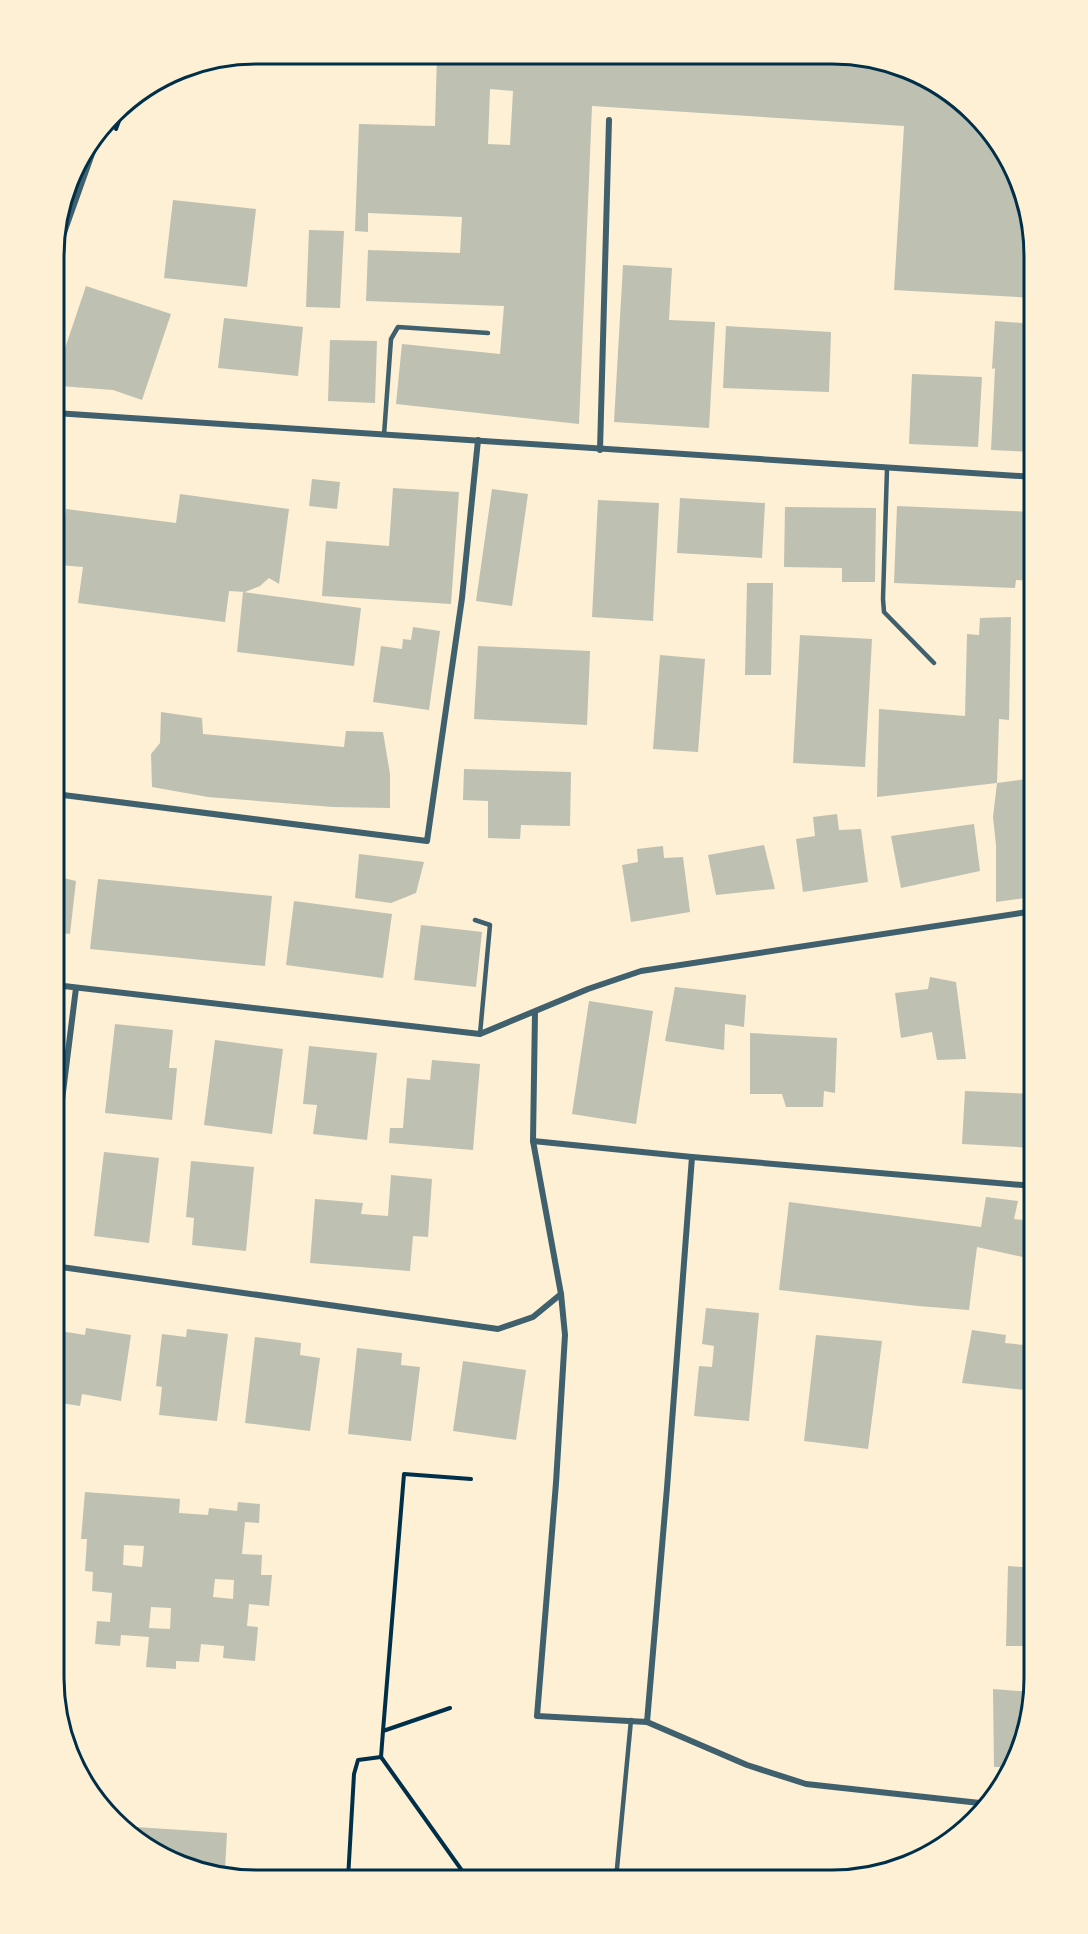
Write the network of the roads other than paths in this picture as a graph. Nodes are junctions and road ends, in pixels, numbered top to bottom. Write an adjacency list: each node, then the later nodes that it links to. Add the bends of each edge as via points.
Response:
1 (609, 120): 8 (street)
2 (88, 164): 3 (street)
3 (68, 221)
4 (488, 333): 6 (lane, via 398,327 391,339)
5 (64, 414): 6 (street)
6 (384, 435): 7 (street)
7 (478, 440): 8 (street); 12 (street, via 462,598 427,841)
8 (600, 450): 9 (street)
9 (886, 468): 10 (street); 11 (lane, via 884,612)
10 (1024, 476)
11 (934, 663)
12 (64, 795)
13 (1024, 913): 17 (street, via 641,971)
14 (475, 920): 18 (lane, via 490,925)
15 (64, 986): 16 (street)
16 (76, 988): 18 (street); 19 (street)
17 (536, 1012): 18 (street); 20 (street)
18 (480, 1034)
19 (64, 1084)
20 (533, 1141): 21 (street); 24 (street)
21 (692, 1157): 22 (street); 26 (street)
22 (1023, 1185)
23 (64, 1267): 24 (street, via 498,1329 533,1317)
24 (561, 1294): 25 (street, via 565,1335 537,1716)
25 (631, 1720): 26 (street); 28 (lane)
26 (647, 1722): 27 (street, via 747,1765 806,1784)
27 (976, 1803)
28 (617, 1870)

